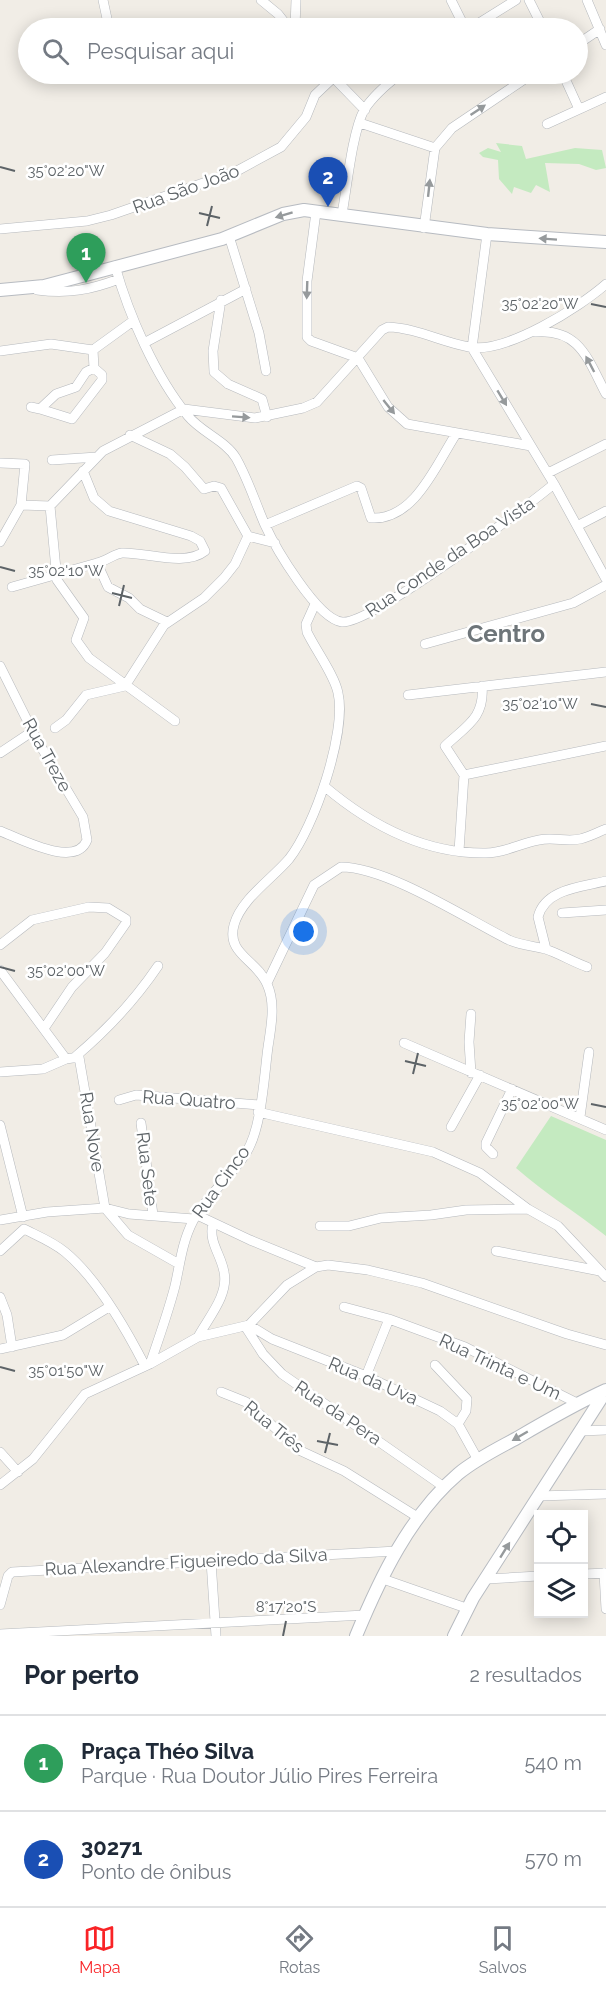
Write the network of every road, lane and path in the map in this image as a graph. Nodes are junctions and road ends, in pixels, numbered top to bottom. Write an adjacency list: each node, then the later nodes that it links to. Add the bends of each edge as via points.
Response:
1 (103, 0): 8 (street)
2 (261, 0): 9 (street)
3 (296, 0): 10 (street)
4 (451, 0): 11 (street)
5 (516, 0): 12 (street)
6 (530, 0): 13 (street)
7 (587, 0): 14 (street)
8 (107, 18)
9 (280, 18)
10 (295, 18)
11 (460, 18)
12 (487, 18)
13 (538, 18)
14 (600, 29): 15 (street); 16 (street)
15 (588, 37)
16 (606, 45)
17 (324, 84): 31 (street, Rua São João, via 306,117 281,147 235,172 95,219)
18 (340, 84): 24 (street)
19 (387, 84): 24 (street)
20 (517, 84): 27 (street, one-way to 20, via 452,128)
21 (568, 84): 23 (street)
22 (606, 97): 23 (street)
23 (578, 107): 26 (street)
24 (364, 110): 25 (street)
25 (360, 123): 27 (street); 29 (street)
26 (547, 124)
27 (435, 148): 30 (street, one-way to 27)
28 (316, 212): 29 (street); 33 (street, one-way to 33, via 291,212); 48 (street, one-way to 48, via 307,281 307,337)
29 (342, 214): 30 (street)
30 (424, 228): 32 (street)
31 (0, 229)
32 (487, 234): 34 (street, one-way to 32); 45 (street)
33 (229, 236): 35 (street); 39 (street)
34 (606, 243)
35 (115, 266): 36 (street, Rua Conde da Boa Vista); 38 (street)
36 (119, 279): 38 (street, via 88,290); 42 (street, Rua Conde da Boa Vista)
37 (606, 284): 43 (street, via 568,314)
38 (32, 289): 40 (street)
39 (246, 289): 41 (street); 50 (street)
40 (0, 290)
41 (221, 300): 44 (street); 53 (street, via 213,351 214,372 228,384 262,399)
42 (133, 321): 44 (street, Rua Conde da Boa Vista); 46 (street)
43 (526, 333): 45 (street); 51 (street, one-way to 43, via 581,347 550,331)
44 (144, 343): 52 (street, Rua Conde da Boa Vista)
45 (472, 348): 48 (street, via 388,327); 57 (street, one-way to 57)
46 (93, 350): 47 (street, via 51,344); 49 (street)
47 (0, 351)
48 (358, 358): 53 (street, via 317,402); 54 (street, one-way to 54, via 398,418 417,427)
49 (94, 368): 49 (street, via 86,372 76,387 56,394 36,408 72,419 102,380)
50 (266, 371)
51 (606, 394)
52 (183, 409): 53 (street, one-way to 53, via 238,418); 55 (street); 67 (street, Rua Conde da Boa Vista, via 234,455)
53 (267, 417)
54 (456, 434): 57 (street); 67 (street, via 425,487 394,516 371,518 357,486)
55 (130, 435): 58 (street); 69 (street, via 170,454 202,488 221,488)
56 (606, 444): 62 (street)
57 (531, 446): 62 (street)
58 (97, 457): 59 (street); 61 (street)
59 (52, 460)
60 (0, 463): 64 (street, via 24,463)
61 (82, 471): 65 (street); 72 (street, via 94,498 110,511 191,536 200,541 205,551 199,556 167,558 120,553)
62 (548, 473): 63 (street)
63 (554, 484): 68 (street); 77 (street, Rua Conde da Boa Vista, via 445,564 357,619 332,619)
64 (21, 505): 65 (street); 70 (street)
65 (50, 506): 73 (street)
66 (606, 512): 68 (street)
67 (265, 525): 71 (street, Rua Conde da Boa Vista)
68 (577, 526): 74 (street)
69 (248, 536): 71 (street); 78 (street, via 235,564 192,607)
70 (0, 542)
71 (275, 543): 77 (street, Rua Conde da Boa Vista)
72 (97, 563): 73 (street); 78 (street, via 108,586)
73 (56, 574): 76 (street); 82 (street, via 59,585 83,614 84,622 76,640 89,658)
74 (606, 579)
75 (606, 585): 79 (street, via 573,603)
76 (12, 587)
77 (315, 604): 92 (street, via 306,624 307,632 336,684 340,712)
78 (167, 622): 82 (street)
79 (425, 644)
80 (0, 666): 84 (street, Rua Treze)
81 (606, 672): 83 (street)
82 (125, 686): 86 (street); 87 (street, via 86,695)
83 (482, 686): 85 (street); 91 (street, via 484,704 479,713 445,746)
84 (4, 687): 88 (street, Rua Treze)
85 (408, 695)
86 (175, 722)
87 (55, 728)
88 (33, 731): 90 (street); 94 (street, Rua Treze, via 82,817 87,830 86,844 75,853 58,852)
89 (606, 746): 91 (street)
90 (0, 753)
91 (464, 775): 95 (street)
92 (324, 786): 95 (street, via 351,809 401,836); 104 (street, via 312,819 291,857 244,904 234,926 235,948)
93 (606, 829): 95 (street, via 580,839 539,840 508,850)
94 (0, 831)
95 (459, 851)
96 (606, 881): 100 (street, via 563,892 546,902 538,917)
97 (606, 910): 98 (street)
98 (562, 913)
99 (0, 945): 106 (street, via 32,920 89,907 108,908 126,919 105,953 72,987)
100 (546, 949): 102 (street); 104 (street, via 511,940 366,871 341,867 314,885)
101 (158, 966): 109 (street, via 100,1036)
102 (587, 967)
103 (0, 970): 106 (street, Rua Nove)
104 (267, 983): 114 (street, Rua Cinco, via 272,1015)
105 (471, 1014): 111 (street, via 469,1042)
106 (45, 1027): 109 (street, Rua Nove)
107 (404, 1043): 111 (street)
108 (589, 1052): 115 (street)
109 (73, 1058): 110 (street, via 43,1069); 121 (street, Rua Nove)
110 (0, 1072)
111 (476, 1074): 112 (street); 118 (street)
112 (512, 1089): 115 (street); 120 (street, via 486,1143)
113 (119, 1100): 114 (street, Rua Quatro, via 136,1095)
114 (259, 1109): 122 (street, Rua Quatro, via 433,1152 480,1173); 125 (street, Rua Cinco, via 247,1152)
115 (580, 1117): 119 (street)
116 (141, 1123): 123 (street, Rua Sete)
117 (0, 1125): 124 (street)
118 (451, 1126)
119 (606, 1130)
120 (494, 1154)
121 (105, 1208): 123 (street); 124 (street); 132 (street, via 128,1235)
122 (528, 1209): 128 (street, via 480,1208 381,1218 349,1226); 134 (street, Rua Quatro, via 558,1226)
123 (153, 1215): 125 (street)
124 (22, 1217): 126 (street); 129 (street)
125 (196, 1217): 127 (street); 132 (street, Rua Cinco)
126 (0, 1221)
127 (213, 1223): 133 (street); 140 (street, via 212,1241 225,1281 219,1301)
128 (320, 1226)
129 (24, 1229): 130 (street); 136 (street, via 75,1260)
130 (0, 1251)
131 (496, 1251): 134 (street)
132 (179, 1264): 144 (street, Rua Cinco)
133 (316, 1267): 139 (street, via 287,1286); 141 (street, via 368,1270 422,1283)
134 (603, 1274)
135 (0, 1297): 142 (street)
136 (109, 1307): 142 (street, via 73,1330); 144 (street)
137 (344, 1307): 138 (street, Rua Trinta e Um)
138 (389, 1319): 146 (street); 149 (street, Rua Trinta e Um, via 465,1347)
139 (247, 1325): 140 (street); 146 (street, Rua da Uva, via 272,1339); 157 (street, Rua da Pera, via 263,1354 282,1374)
140 (198, 1336): 144 (street)
141 (606, 1345)
142 (12, 1347): 143 (street)
143 (0, 1349)
144 (148, 1365): 155 (street, via 85,1394)
145 (435, 1365): 150 (street, via 467,1400)
146 (366, 1376): 150 (street, Rua da Uva, via 440,1411)
147 (606, 1390): 149 (street); 152 (street)
148 (221, 1392): 160 (street, Rua Três, via 246,1402 301,1451 344,1470)
149 (574, 1405): 152 (street, via 582,1419); 154 (street, one-way to 154)
150 (458, 1424): 154 (street, Rua da Uva)
151 (606, 1430): 152 (street)
152 (581, 1431): 159 (street)
153 (0, 1452): 155 (street)
154 (478, 1460): 157 (street)
155 (18, 1472): 156 (street)
156 (0, 1485)
157 (444, 1487): 160 (street)
158 (606, 1494): 159 (street)
159 (538, 1496): 167 (street, one-way to 159)
160 (419, 1518): 161 (street)
161 (397, 1551): 162 (street, Rua Alexandre Figueiredo da Silva); 166 (street)
162 (211, 1561): 168 (street, Rua Alexandre Figueiredo da Silva, via 12,1572); 172 (street)
163 (605, 1573): 164 (street); 170 (street)
164 (588, 1574)
165 (534, 1576): 167 (street)
166 (383, 1579): 169 (street); 171 (street)
167 (487, 1579): 169 (street)
168 (0, 1605)
169 (466, 1608): 176 (street)
170 (606, 1609)
171 (365, 1615): 172 (street); 175 (street)
172 (215, 1623): 173 (street); 174 (street)
173 (0, 1634)
174 (216, 1636)
175 (356, 1636)
176 (454, 1636)

